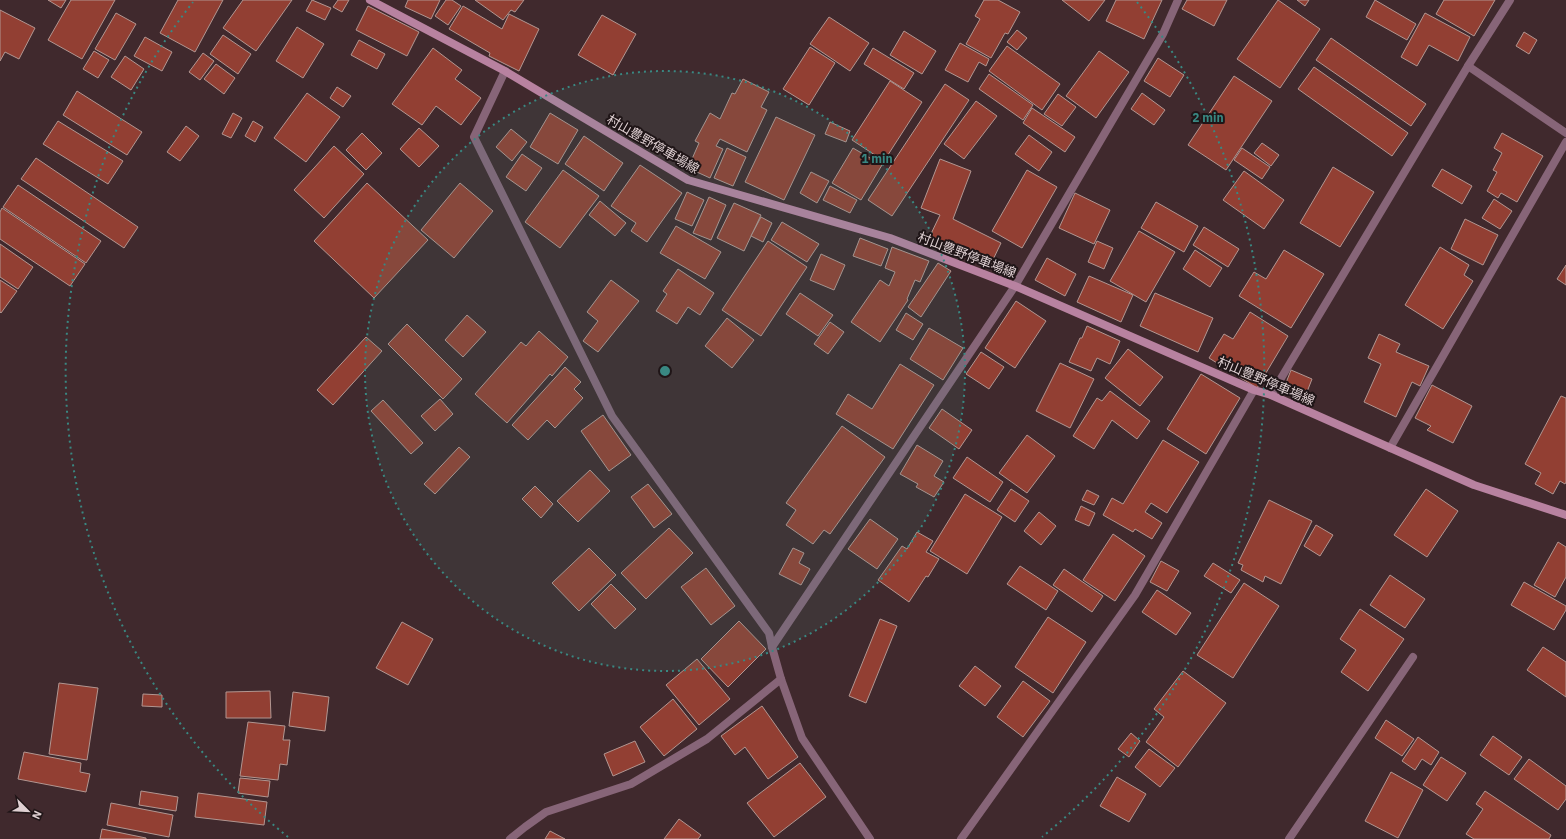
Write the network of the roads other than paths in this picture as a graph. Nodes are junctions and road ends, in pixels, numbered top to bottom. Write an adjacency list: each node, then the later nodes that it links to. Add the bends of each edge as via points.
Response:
1 (370, 0): 5 (main road, 村山豊野停車場線)
2 (1178, 0): 8 (street, via 1163,34)
3 (1510, 0): 4 (street)
4 (1468, 66): 6 (street); 10 (street)
5 (505, 71): 8 (main road, 村山豊野停車場線, via 688,180 890,238); 13 (street, via 474,137 612,416 769,633)
6 (1566, 133)
7 (1566, 142): 11 (street)
8 (1015, 286): 9 (main road, 村山豊野停車場線); 13 (street)
9 (1254, 390): 10 (main road, 村山豊野停車場線); 18 (street, via 1135,595)
10 (1272, 395): 11 (main road, 村山豊野停車場線)
11 (1390, 448): 12 (main road, 村山豊野停車場線, via 1474,485)
12 (1566, 514)
13 (772, 647): 15 (street)
14 (1413, 657): 19 (street)
15 (781, 679): 16 (street, via 708,739 631,784 546,812); 17 (street, via 802,738)
16 (510, 839)
17 (870, 839)
18 (961, 839)
19 (1289, 839)

